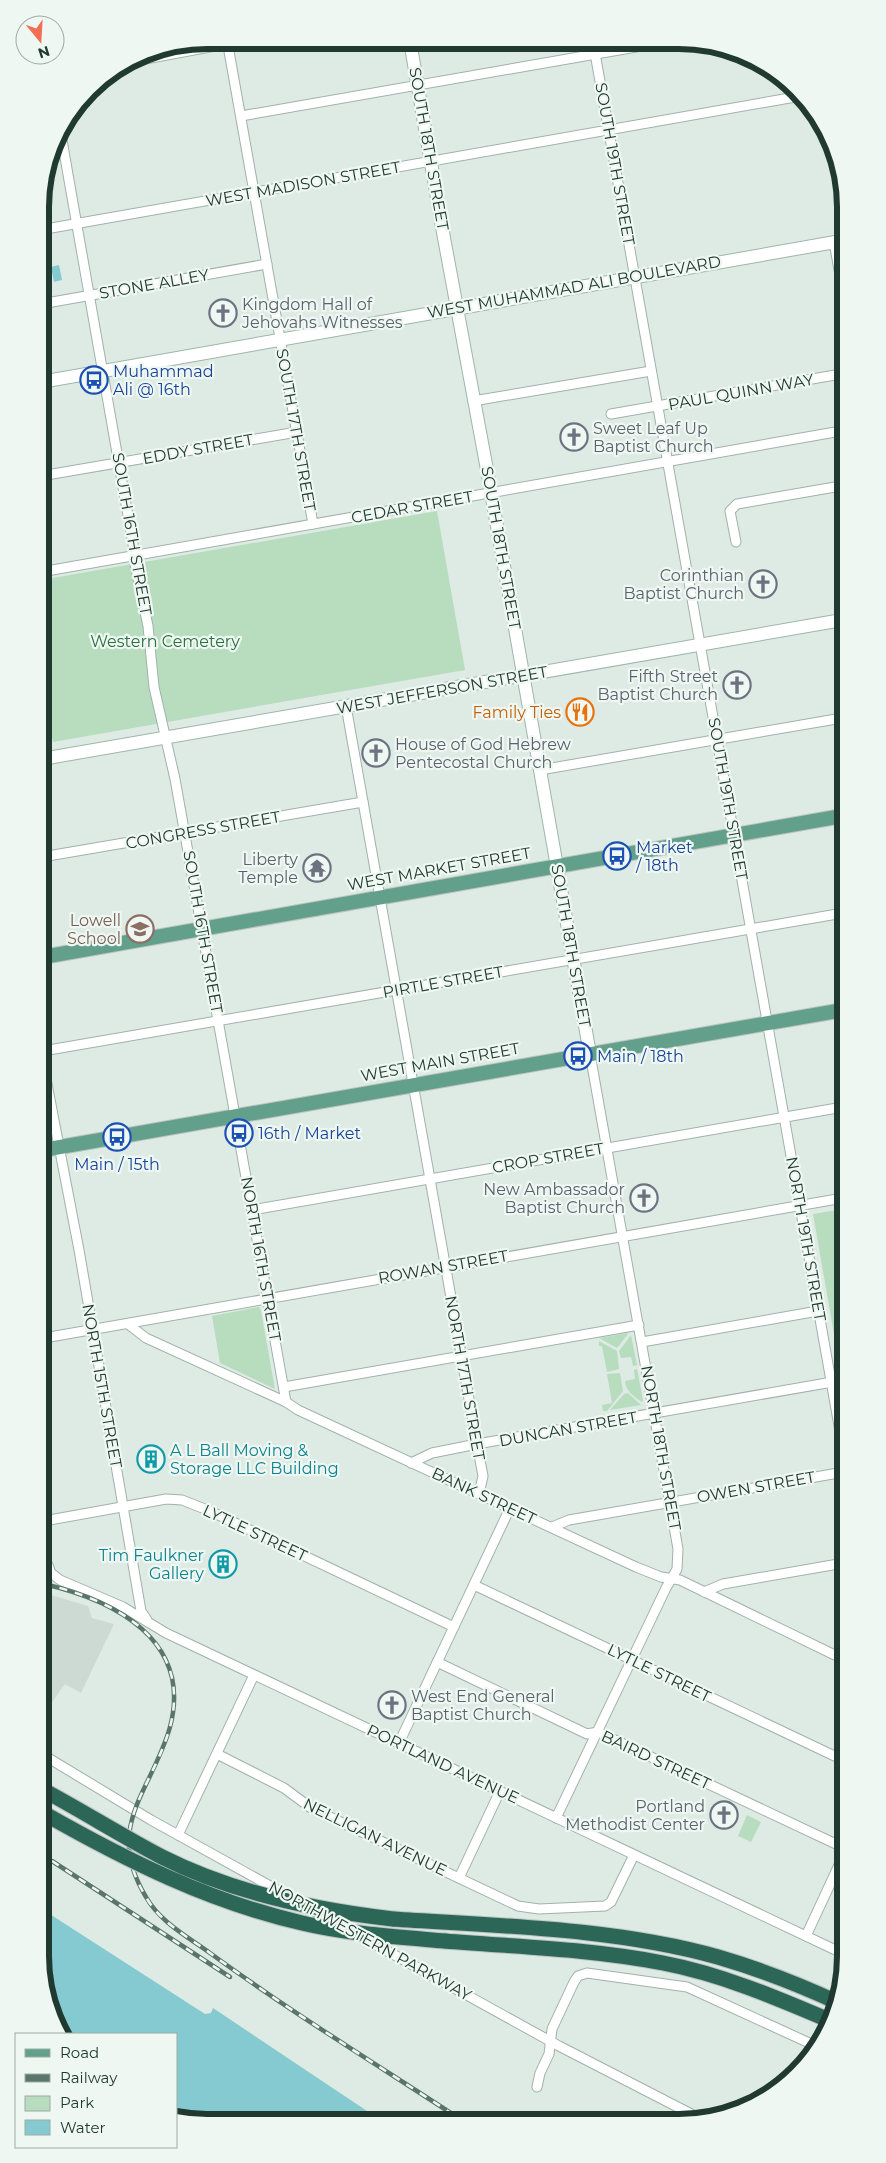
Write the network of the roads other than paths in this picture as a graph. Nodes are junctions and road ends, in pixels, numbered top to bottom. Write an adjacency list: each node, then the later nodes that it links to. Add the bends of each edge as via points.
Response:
1 (232, 49): 8 (street, SOUTH 17TH STREET)
2 (412, 49): 6 (street, SOUTH 18TH STREET)
3 (594, 49): 5 (street, SOUTH 19TH STREET)
4 (624, 49): 5 (street)
5 (595, 54): 6 (street); 9 (street, SOUTH 19TH STREET)
6 (419, 85): 8 (street); 11 (street, SOUTH 18TH STREET)
7 (793, 97): 9 (street, WEST MADISON STREET)
8 (242, 116): 12 (street, SOUTH 17TH STREET)
9 (608, 130): 11 (street, WEST MADISON STREET); 17 (street, SOUTH 19TH STREET)
10 (62, 143): 13 (street, SOUTH 16TH STREET)
11 (431, 161): 12 (street, WEST MADISON STREET); 20 (street, SOUTH 18TH STREET)
12 (254, 192): 13 (street, WEST MADISON STREET); 16 (street, SOUTH 17TH STREET)
13 (77, 224): 14 (street, WEST MADISON STREET); 18 (street, SOUTH 16TH STREET)
14 (49, 229)
15 (837, 241): 17 (street, WEST MUHAMMAD ALI BOULEVARD)
16 (267, 264): 18 (street, STONE ALLEY); 21 (street, SOUTH 17TH STREET)
17 (635, 277): 20 (street, WEST MUHAMMAD ALI BOULEVARD); 23 (street, SOUTH 19TH STREET)
18 (90, 296): 19 (street, STONE ALLEY); 22 (street, SOUTH 16TH STREET)
19 (49, 303)
20 (457, 308): 21 (street, WEST MUHAMMAD ALI BOULEVARD); 26 (street, SOUTH 18TH STREET)
21 (280, 339): 22 (street, WEST MUHAMMAD ALI BOULEVARD); 29 (street, SOUTH 17TH STREET)
22 (102, 371): 25 (street, WEST MUHAMMAD ALI BOULEVARD); 31 (street, SOUTH 16TH STREET)
23 (651, 371): 26 (street); 27 (street, SOUTH 19TH STREET)
24 (837, 375): 27 (street, PAUL QUINN WAY)
25 (49, 381)
26 (473, 401): 35 (street, SOUTH 18TH STREET)
27 (657, 407): 28 (street, PAUL QUINN WAY); 32 (street, SOUTH 19TH STREET)
28 (611, 414)
29 (297, 432): 31 (street, EDDY STREET); 36 (street, SOUTH 17TH STREET)
30 (837, 432): 32 (street, CEDAR STREET)
31 (119, 462): 33 (street, EDDY STREET); 38 (street, SOUTH 16TH STREET)
32 (668, 462): 35 (street, CEDAR STREET); 41 (street, SOUTH 19TH STREET)
33 (49, 475)
34 (837, 487): 37 (street, via 737,504 730,511)
35 (491, 493): 36 (street, CEDAR STREET); 42 (street, SOUTH 18TH STREET)
36 (313, 524): 38 (street, CEDAR STREET)
37 (736, 542)
38 (134, 556): 39 (street, CEDAR STREET); 45 (street, SOUTH 16TH STREET, via 148,626 154,687)
39 (49, 571)
40 (837, 621): 41 (street, WEST JEFFERSON STREET)
41 (700, 646): 42 (street, WEST JEFFERSON STREET); 46 (street, SOUTH 19TH STREET)
42 (523, 676): 43 (street, WEST JEFFERSON STREET); 48 (street, SOUTH 18TH STREET)
43 (346, 706): 45 (street, WEST JEFFERSON STREET); 49 (street)
44 (837, 719): 46 (street)
45 (166, 738): 47 (street, WEST JEFFERSON STREET); 51 (street, SOUTH 16TH STREET)
46 (717, 740): 48 (street); 52 (street, SOUTH 19TH STREET)
47 (49, 758)
48 (540, 770): 54 (street, SOUTH 18TH STREET)
49 (363, 802): 51 (street, CONGRESS STREET); 55 (street)
50 (837, 817): 52 (main road, WEST MARKET STREET)
51 (185, 832): 53 (street, CONGRESS STREET); 57 (street, SOUTH 16TH STREET)
52 (734, 834): 54 (main road, WEST MARKET STREET); 58 (street, SOUTH 19TH STREET)
53 (49, 856)
54 (557, 866): 55 (main road, WEST MARKET STREET); 60 (street, SOUTH 18TH STREET)
55 (379, 896): 57 (main road, WEST MARKET STREET); 61 (street)
56 (837, 914): 58 (street, PIRTLE STREET)
57 (202, 928): 59 (main road, WEST MARKET STREET); 63 (street, SOUTH 16TH STREET)
58 (750, 929): 60 (street, PIRTLE STREET); 64 (street, SOUTH 19TH STREET)
59 (49, 956)
60 (574, 959): 61 (street, PIRTLE STREET); 66 (street, SOUTH 18TH STREET)
61 (396, 990): 63 (street, PIRTLE STREET); 67 (street)
62 (837, 1011): 64 (main road, WEST MAIN STREET)
63 (219, 1020): 65 (street, PIRTLE STREET); 70 (street, SOUTH 16TH STREET)
64 (767, 1023): 66 (main road, WEST MAIN STREET); 71 (street, NORTH 19TH STREET)
65 (49, 1050)
66 (590, 1054): 67 (main road, WEST MAIN STREET); 73 (street, NORTH 18TH STREET)
67 (414, 1084): 70 (main road, WEST MAIN STREET); 75 (street, NORTH 17TH STREET)
68 (49, 1097): 72 (street, NORTH 15TH STREET)
69 (837, 1108): 71 (street, CROP STREET)
70 (236, 1115): 72 (main road, WEST MAIN STREET); 78 (street, NORTH 16TH STREET)
71 (784, 1117): 73 (street, CROP STREET); 77 (street, NORTH 19TH STREET)
72 (58, 1148): 74 (main road, WEST MAIN STREET); 85 (street, NORTH 15TH STREET)
73 (607, 1148): 75 (street, CROP STREET); 79 (street, NORTH 18TH STREET)
74 (49, 1149)
75 (430, 1178): 78 (street, CROP STREET); 80 (street, NORTH 17TH STREET)
76 (837, 1199): 77 (street, ROWAN STREET)
77 (800, 1206): 79 (street, ROWAN STREET); 82 (street, NORTH 19TH STREET)
78 (252, 1210): 81 (street, NORTH 16TH STREET)
79 (623, 1236): 80 (street, ROWAN STREET); 84 (street, NORTH 18TH STREET)
80 (446, 1267): 81 (street, ROWAN STREET); 88 (street, NORTH 17TH STREET)
81 (270, 1298): 83 (street, ROWAN STREET); 91 (street, NORTH 16TH STREET)
82 (818, 1311): 87 (street); 90 (street, NORTH 19TH STREET)
83 (128, 1324): 85 (street, ROWAN STREET); 92 (street, BANK STREET, via 146,1338)
84 (639, 1325): 87 (street, NORTH 18TH STREET); 88 (street)
85 (91, 1330): 86 (street, ROWAN STREET); 100 (street, NORTH 15TH STREET)
86 (49, 1337)
87 (642, 1342): 93 (street, NORTH 18TH STREET)
88 (461, 1356): 91 (street); 95 (street, NORTH 17TH STREET)
89 (837, 1382): 90 (street, DUNCAN STREET)
90 (831, 1383): 93 (street, DUNCAN STREET); 94 (street, NORTH 19TH STREET)
91 (284, 1387): 92 (street, NORTH 16TH STREET)
92 (286, 1402): 96 (street, BANK STREET)
93 (655, 1414): 95 (street, DUNCAN STREET); 99 (street, NORTH 18TH STREET)
94 (837, 1416)
95 (478, 1444): 96 (street, DUNCAN STREET, via 432,1453); 98 (street, NORTH 17TH STREET, via 483,1476)
96 (412, 1463): 98 (street, BANK STREET)
97 (837, 1473): 99 (street, OWEN STREET)
98 (479, 1494): 101 (street, BANK STREET)
99 (670, 1502): 103 (street, OWEN STREET, via 569,1520); 106 (street, NORTH 18TH STREET, via 678,1549 677,1569)
100 (123, 1507): 102 (street, LYTLE STREET); 109 (street, NORTH 15TH STREET, via 141,1610); 110 (street, LYTLE STREET, via 166,1499 196,1505)
101 (510, 1508): 103 (street, BANK STREET); 107 (street)
102 (49, 1520)
103 (552, 1528): 106 (street, BANK STREET, via 636,1567)
104 (837, 1564): 108 (street, via 723,1584)
105 (49, 1568): 109 (street, PORTLAND AVENUE, via 60,1580 123,1607)
106 (671, 1578): 108 (street, BANK STREET); 112 (street, NORTH 18TH STREET)
107 (474, 1585): 110 (street); 112 (street, LYTLE STREET)
108 (704, 1592): 111 (street, BANK STREET)
109 (148, 1622): 114 (street, PORTLAND AVENUE)
110 (454, 1627): 113 (street)
111 (837, 1656)
112 (631, 1660): 115 (street, NORTH 18TH STREET); 118 (street, LYTLE STREET)
113 (437, 1662): 115 (street, BAIRD STREET, via 587,1734); 116 (street)
114 (254, 1675): 116 (street, PORTLAND AVENUE); 117 (street)
115 (598, 1732): 123 (street, NORTH 18TH STREET); 125 (street, BAIRD STREET)
116 (399, 1743): 120 (street, PORTLAND AVENUE)
117 (217, 1754): 124 (street); 128 (street, NELLIGAN AVENUE, via 284,1788 311,1808)
118 (837, 1757)
119 (49, 1758): 124 (street, NORTHWESTERN PARKWAY)
120 (500, 1791): 123 (street, PORTLAND AVENUE); 128 (street)
121 (49, 1793): 131 (highway, bridge, via 143,1847 222,1882 279,1899 393,1919 576,1933 683,1949 761,1971)
122 (49, 1816): 132 (highway, bridge, via 192,1889 302,1923 393,1936 604,1954 665,1963 734,1982)
123 (556, 1818): 126 (street, PORTLAND AVENUE)
124 (178, 1835): 133 (street, NORTHWESTERN PARKWAY)
125 (837, 1846)
126 (634, 1854): 128 (street, NELLIGAN AVENUE, via 611,1902 606,1906 539,1909 518,1906); 129 (street, PORTLAND AVENUE)
127 (837, 1869): 129 (street)
128 (459, 1878)
129 (806, 1936): 130 (street, PORTLAND AVENUE)
130 (837, 1951)
131 (831, 2000)
132 (824, 2018)
133 (550, 2041): 134 (street, via 552,2029 570,1990 582,1974 594,1973 692,1988); 135 (street); 136 (street, NORTHWESTERN PARKWAY)
134 (811, 2044)
135 (538, 2087)
136 (690, 2113)

